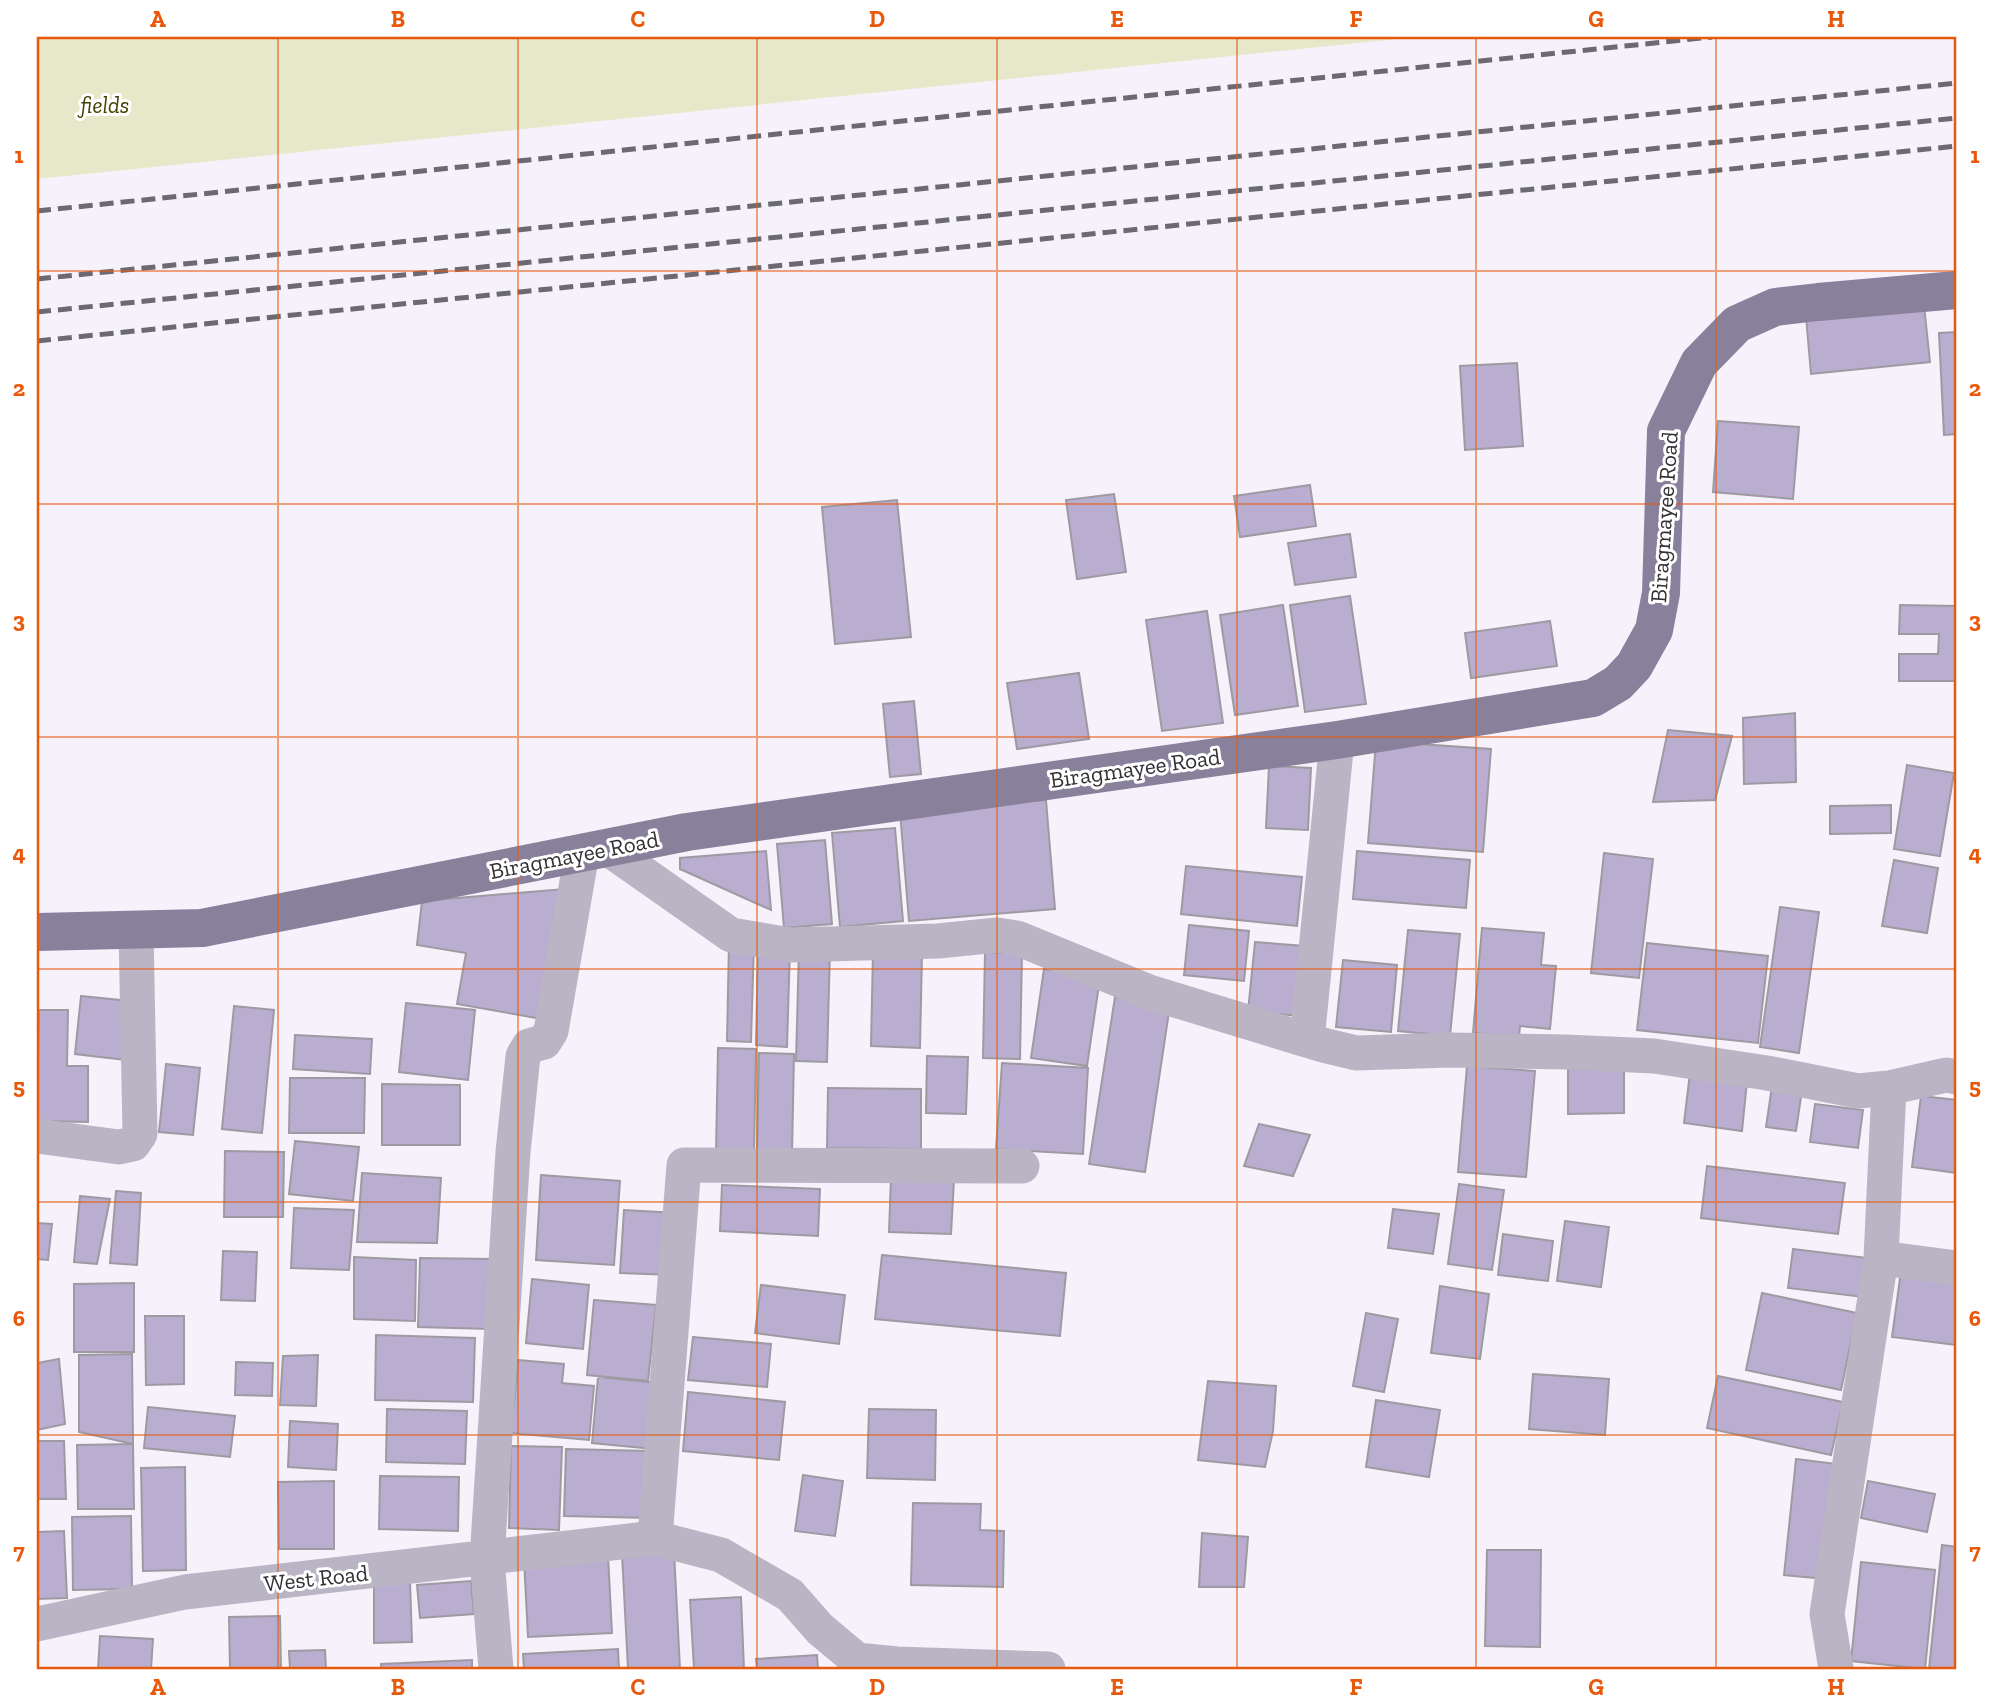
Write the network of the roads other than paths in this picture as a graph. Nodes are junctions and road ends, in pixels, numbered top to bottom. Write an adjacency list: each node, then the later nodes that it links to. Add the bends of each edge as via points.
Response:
1 (1957, 290): 2 (main road, Biragmayee Road, via 1775,307 1737,324 1699,363 1666,431 1661,593 1654,630 1634,666 1618,682 1593,698)
2 (1337, 740): 3 (main road, Biragmayee Road, via 701,830); 6 (street)
3 (594, 851): 4 (main road, Biragmayee Road, via 202,928); 6 (street, via 731,934 790,945 997,935 1017,938 1149,992); 14 (street, via 551,1031 544,1042 529,1046 523,1056)
4 (136, 930): 5 (main road, Biragmayee Road); 9 (street, via 140,1134 133,1144 119,1147)
5 (37, 932)
6 (1307, 1040): 8 (street, via 1356,1053 1654,1056 1858,1091)
7 (1957, 1077): 8 (street, via 1946,1075)
8 (1889, 1088): 11 (street)
9 (37, 1136)
10 (1022, 1166): 13 (street, via 684,1165)
11 (1881, 1258): 12 (street); 18 (street, via 1827,1614)
12 (1957, 1268)
13 (655, 1538): 14 (street, West Road); 17 (street, via 721,1555 790,1595 820,1629 857,1660)
14 (487, 1559): 15 (street, West Road, via 186,1592); 16 (street)
15 (37, 1624)
16 (496, 1669)
17 (1048, 1669)
18 (1836, 1669)

